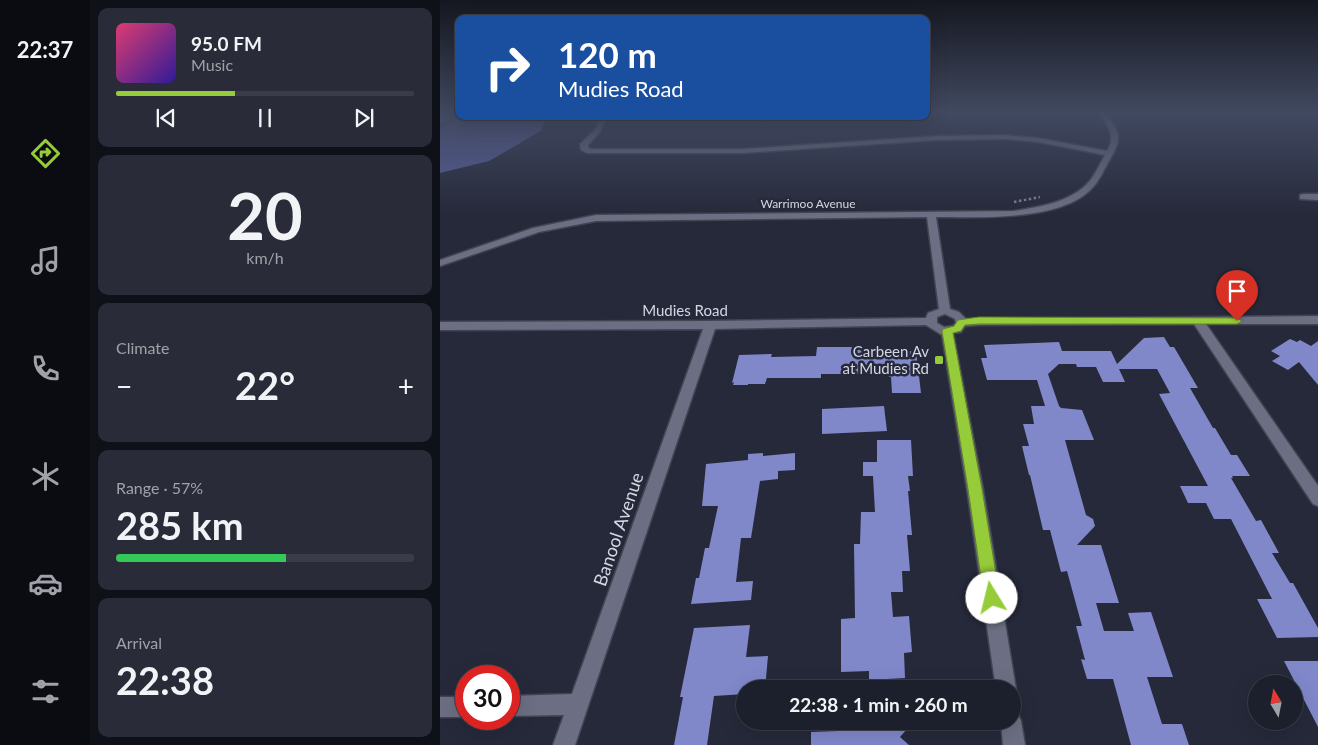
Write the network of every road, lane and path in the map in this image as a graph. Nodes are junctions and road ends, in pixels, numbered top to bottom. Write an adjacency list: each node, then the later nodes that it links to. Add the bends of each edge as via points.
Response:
1 (584, 146): 2 (street, via 590,152 743,151)
2 (821, 146)
3 (1067, 146): 5 (street)
4 (1113, 146): 5 (street, Warrimoo Avenue)
5 (1109, 154): 10 (street, Warrimoo Avenue, via 1090,186 1055,206 1014,214)
6 (1043, 197): 9 (path)
7 (1303, 197): 8 (street)
8 (1318, 197)
9 (1006, 203)
10 (931, 215): 11 (street, Warrimoo Avenue, via 596,218 536,229); 12 (street)
11 (440, 263)
12 (945, 311): 14 (street, via 935,313); 16 (street, via 955,313)
13 (1318, 320): 15 (street)
14 (930, 321): 17 (street, Mudies Road); 19 (street, via 933,327)
15 (1198, 321): 16 (street); 20 (street)
16 (962, 323): 19 (street, via 957,329)
17 (710, 325): 18 (street, Mudies Road); 22 (street, Banool Avenue)
18 (440, 326)
19 (947, 331): 21 (street)
20 (1318, 499)
21 (1005, 680)
22 (578, 704): 23 (street); 27 (street, Banool Avenue)
23 (520, 706)
24 (440, 707): 25 (street)
25 (455, 707)
26 (1012, 730): 28 (street)
27 (564, 745)
28 (1014, 745)

